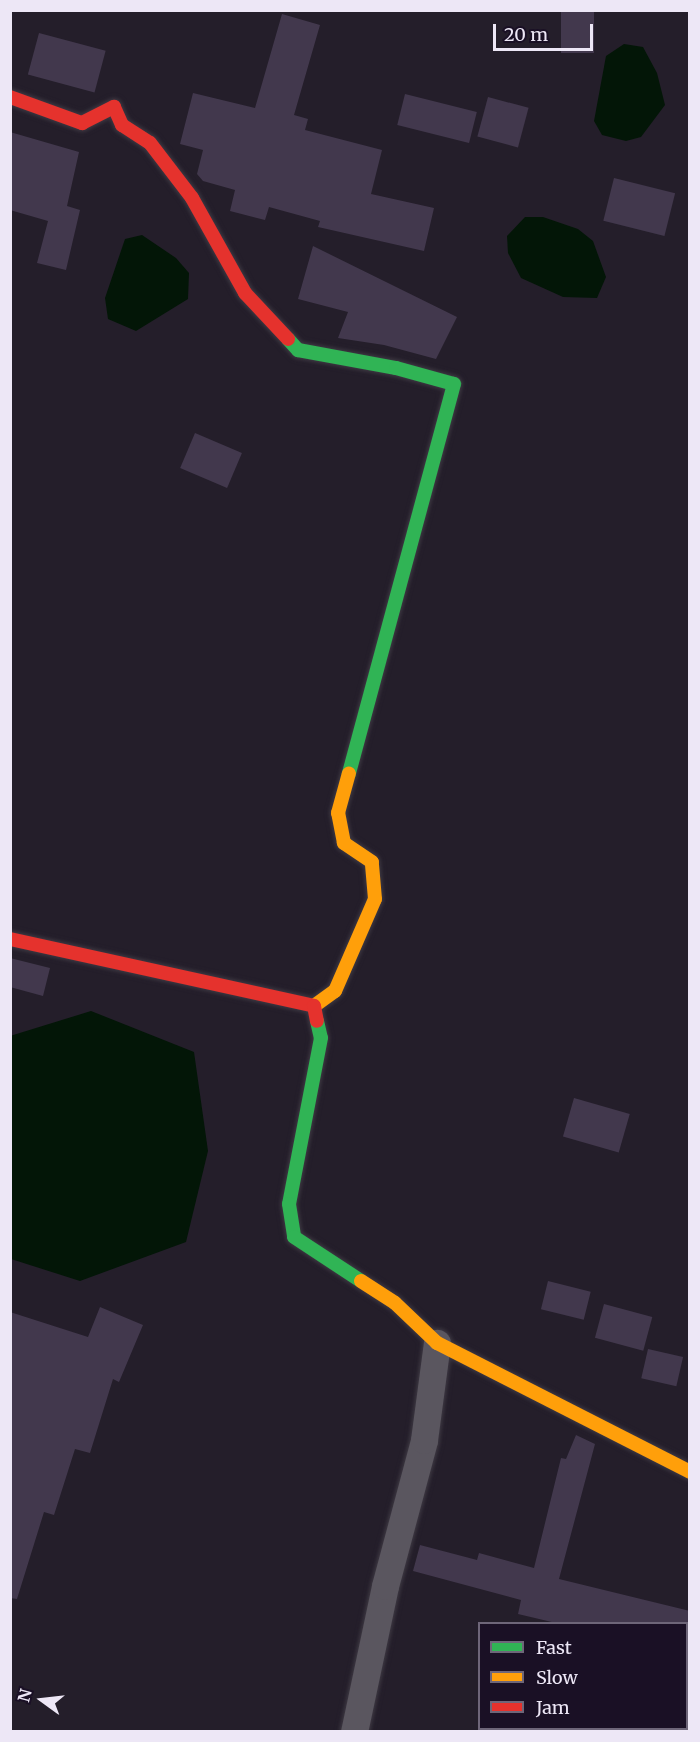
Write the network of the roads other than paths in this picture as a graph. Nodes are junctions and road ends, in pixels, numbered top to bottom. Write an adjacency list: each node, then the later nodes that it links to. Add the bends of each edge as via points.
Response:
1 (10, 98): 3 (street, via 82,123 114,107 122,125 150,142 192,198 245,293 298,350 396,368 454,384 338,813 344,843 372,862 375,899 335,991)
2 (10, 939): 3 (street)
3 (314, 1005): 4 (street, via 321,1038 289,1204 294,1237 395,1303)
4 (437, 1343): 5 (street); 6 (street, via 424,1440 384,1586)
5 (690, 1472)
6 (354, 1731)

